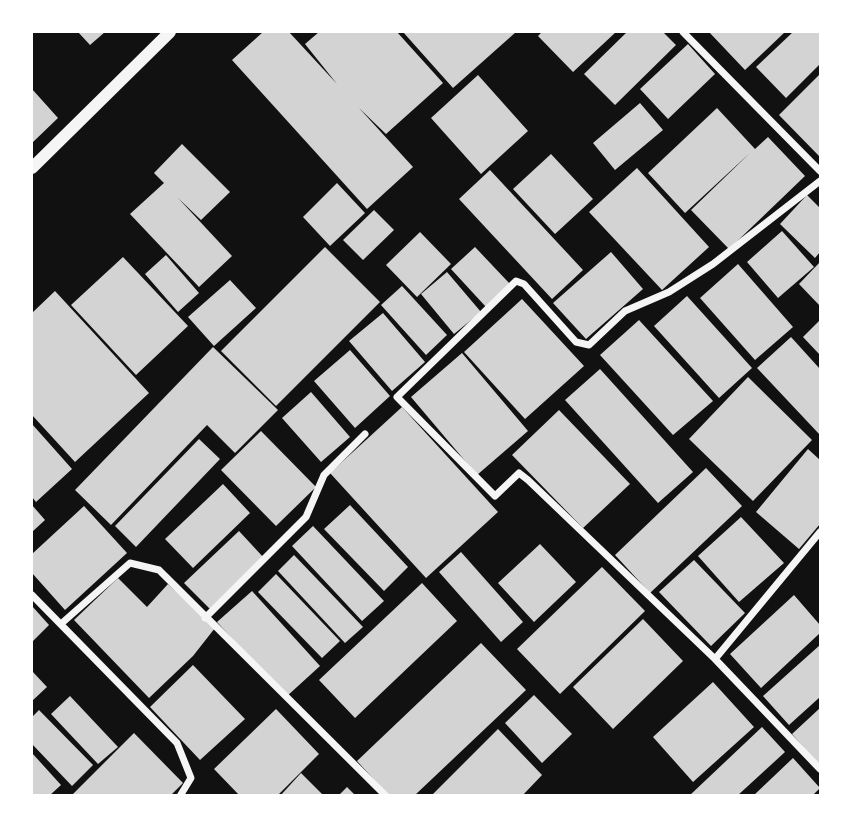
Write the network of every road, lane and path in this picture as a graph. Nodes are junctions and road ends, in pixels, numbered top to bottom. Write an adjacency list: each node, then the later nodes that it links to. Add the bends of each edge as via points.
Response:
1 (170, 32): 3 (street)
2 (683, 32): 4 (street)
3 (32, 168)
4 (821, 171)
5 (821, 181): 11 (street, via 713,264 669,292 625,312 589,345 576,342 524,284 516,281 397,397 495,496 519,473 528,480)
6 (365, 434): 9 (street, via 324,475 306,517)
7 (821, 533): 11 (street)
8 (32, 595): 10 (street)
9 (205, 618): 10 (street, via 159,570 130,563); 14 (street)
10 (62, 623): 13 (street, via 177,743 191,778)
11 (715, 659): 12 (street)
12 (821, 769)
13 (180, 796)
14 (386, 796)

